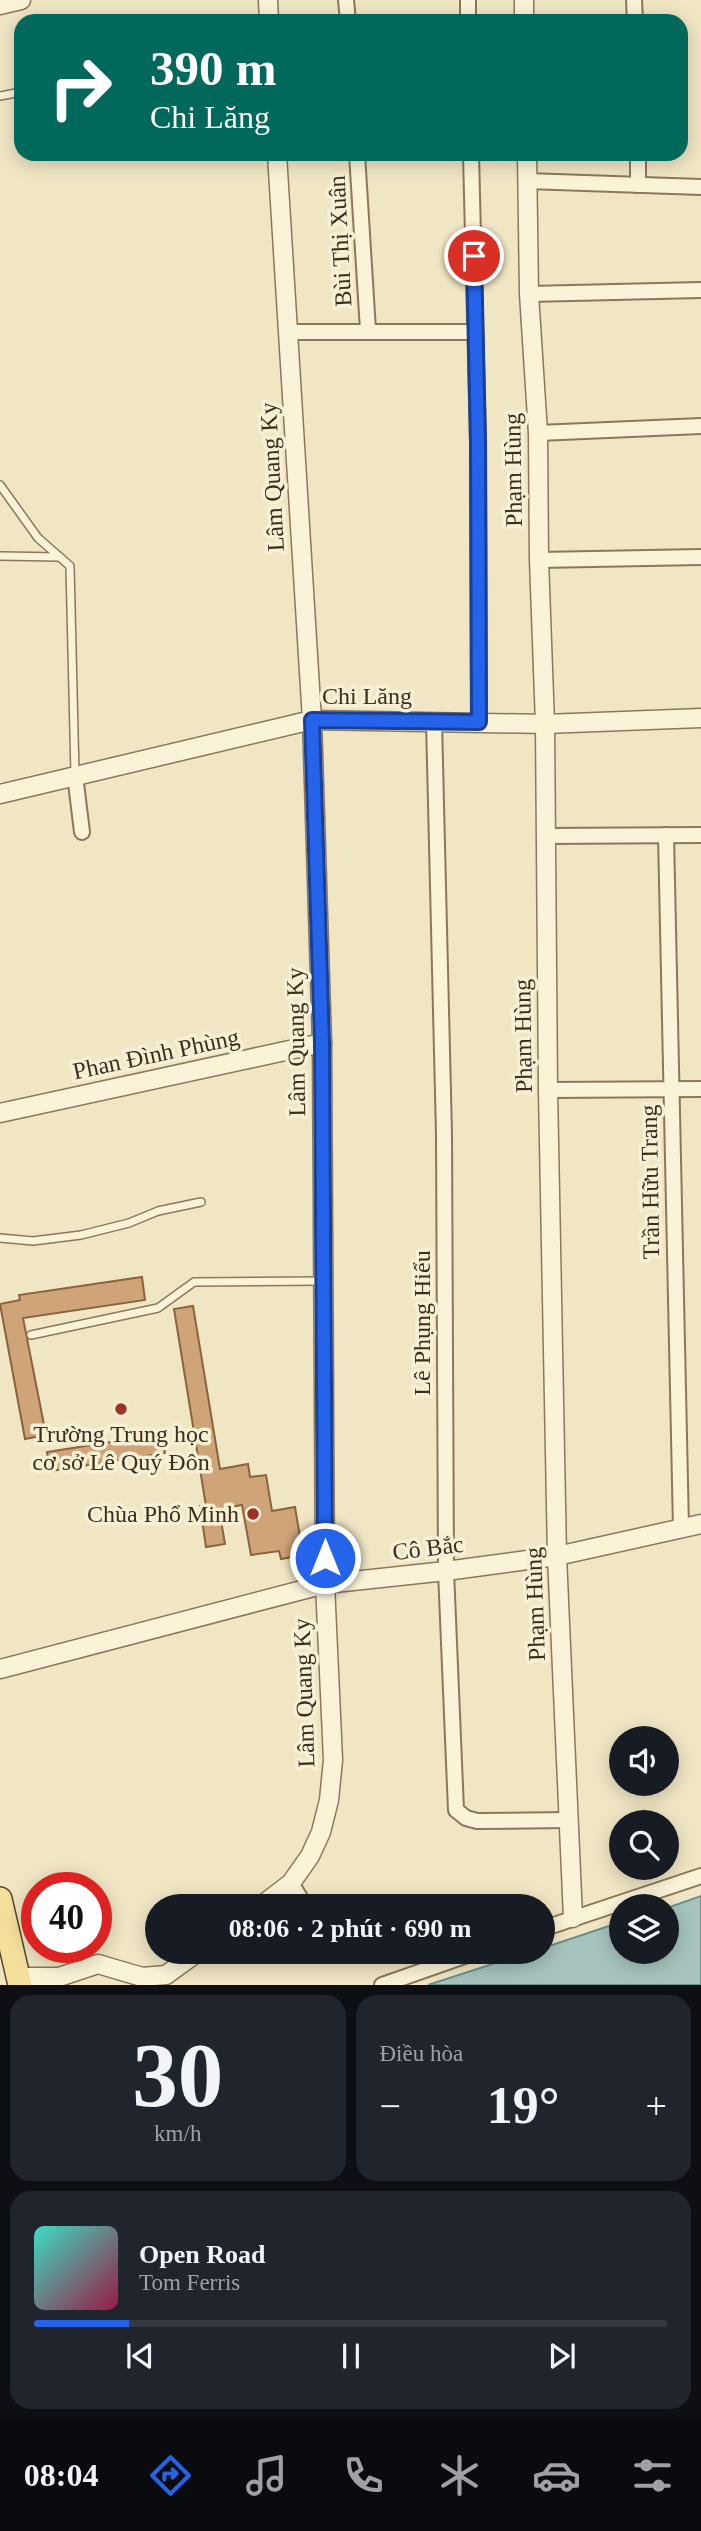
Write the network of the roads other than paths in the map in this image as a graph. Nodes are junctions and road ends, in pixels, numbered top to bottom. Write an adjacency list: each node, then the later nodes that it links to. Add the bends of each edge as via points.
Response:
1 (21, 0): 2 (street)
2 (0, 5)
3 (277, 161): 15 (street, Lâm Quang Ky)
4 (357, 161): 13 (street, Bùi Thị Xuân)
5 (471, 161): 14 (street)
6 (527, 161): 8 (street, Phạm Hùng)
7 (638, 161): 9 (street)
8 (527, 181): 9 (street); 12 (street, Phạm Hùng)
9 (638, 185): 10 (street)
10 (701, 187)
11 (701, 290): 12 (street)
12 (529, 294): 17 (street, Phạm Hùng)
13 (368, 330): 14 (street); 15 (street, Bùi Thị Xuân)
14 (475, 331): 26 (street)
15 (289, 332): 24 (street, Lâm Quang Ky)
16 (701, 426): 17 (street)
17 (538, 433): 22 (street, Phạm Hùng)
18 (0, 485): 20 (lane, via 38,538)
19 (0, 556): 20 (lane)
20 (61, 557): 28 (lane, via 70,566)
21 (701, 557): 22 (street)
22 (539, 560): 27 (street, Phạm Hùng)
23 (701, 718): 27 (street, Chi Lăng)
24 (312, 720): 25 (street, Chi Lăng); 28 (street, Chi Lăng); 34 (street, Lâm Quang Ky)
25 (434, 721): 26 (street, Chi Lăng); 46 (street, Lê Phụng Hiểu, via 444,1134)
26 (479, 722): 27 (street, Chi Lăng)
27 (545, 724): 33 (street, Phạm Hùng)
28 (75, 775): 29 (street, Chi Lăng); 30 (street)
29 (0, 794)
30 (82, 832)
31 (666, 835): 32 (street); 33 (street); 36 (street, Trần Hữu Trang)
32 (701, 835)
33 (546, 836): 37 (street, Phạm Hùng)
34 (322, 1043): 38 (street, Phan Đình Phùng); 41 (street, Lâm Quang Ky)
35 (701, 1088): 36 (street)
36 (671, 1089): 37 (street); 44 (street, Trần Hữu Trang)
37 (548, 1090): 45 (street, Phạm Hùng)
38 (0, 1113)
39 (201, 1202): 40 (lane, via 81,1235 33,1241)
40 (0, 1238)
41 (323, 1282): 42 (lane, via 194,1282 158,1308); 47 (street, Lâm Quang Ky)
42 (31, 1335)
43 (701, 1524): 44 (street, Cô Bắc)
44 (681, 1529): 45 (street, Cô Bắc)
45 (557, 1556): 46 (street, Cô Bắc); 49 (street, Phạm Hùng)
46 (446, 1571): 47 (street, Cô Bắc); 49 (street, Lê Phụng Hiểu, via 456,1810 477,1821)
47 (325, 1584): 48 (street, Cô Bắc); 51 (street, Lâm Quang Ky, via 333,1760 329,1800 321,1832)
48 (0, 1669)
49 (567, 1820): 55 (street, Phạm Hùng)
50 (701, 1875): 55 (street)
51 (291, 1883): 52 (street, Lâm Quang Ky); 53 (street)
52 (277, 1894)
53 (298, 1894)
54 (0, 1899): 59 (main road)
55 (573, 1919): 56 (street)
56 (555, 1925)
57 (181, 1964): 59 (street, via 166,1975 142,1977 98,1964 59,1977)
58 (442, 1964): 60 (street)
59 (19, 1981)
60 (382, 1985)

